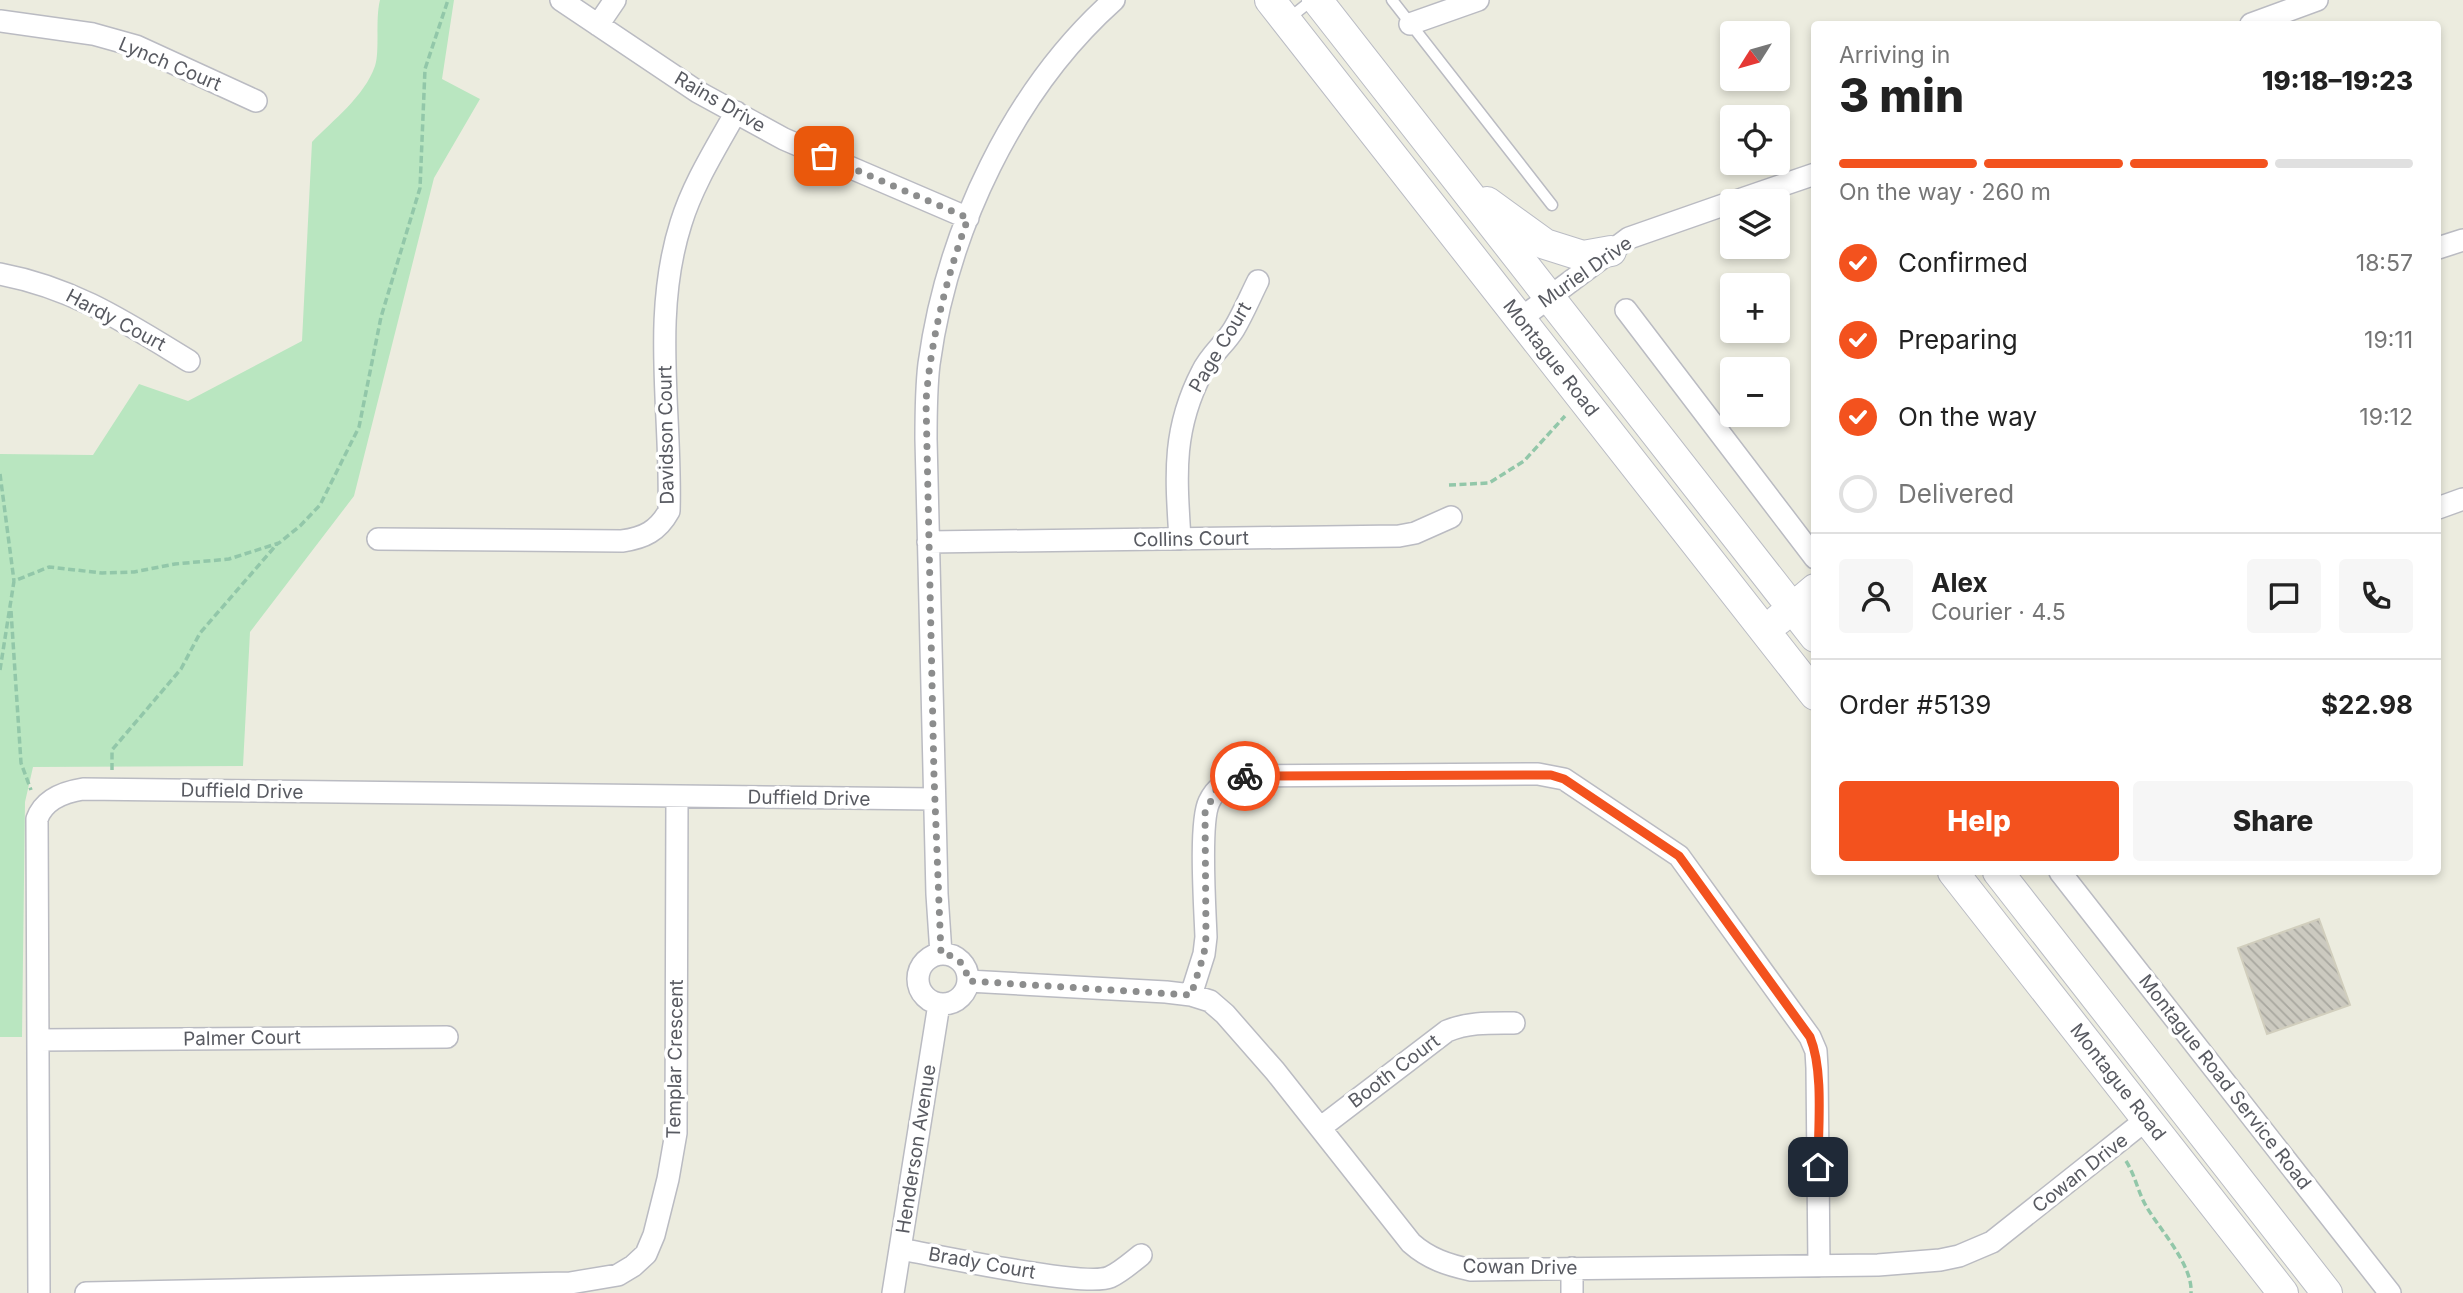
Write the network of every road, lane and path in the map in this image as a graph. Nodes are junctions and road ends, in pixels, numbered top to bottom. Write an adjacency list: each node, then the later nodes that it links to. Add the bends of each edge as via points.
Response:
1 (448, 0): 40 (path, via 425,69 420,188 381,317 359,427 320,505)
2 (561, 0): 14 (street, Rains Drive)
3 (615, 0): 14 (street)
4 (1114, 0): 22 (street, via 1069,44 1042,79 1011,128)
5 (1258, 0): 10 (main road)
6 (1315, 0): 10 (lane, Montague Road); 18 (main road, Montague Road)
7 (1392, 0): 13 (lane)
8 (1478, 0): 13 (street)
9 (2317, 0): 12 (street)
10 (1279, 10): 30 (main road, Montague Road)
11 (0, 20): 15 (street, Lynch Court, via 93,34 136,46)
12 (2264, 21)
13 (1410, 24): 20 (lane)
14 (598, 25): 16 (street, Rains Drive)
15 (256, 101)
16 (736, 113): 22 (street, Rains Drive, via 784,139); 38 (street, Davidson Court, via 681,221 671,261 663,332 669,511 663,522 638,539 622,541)
17 (1811, 175): 19 (street, Muriel Drive)
18 (1458, 181): 25 (main road, via 1545,244 1583,256); 28 (main road, Montague Road)
19 (1772, 189)
20 (1552, 205)
21 (1720, 207): 25 (street, Muriel Drive, via 1629,238)
22 (968, 218): 41 (street, via 946,282 929,364)
23 (2463, 240): 24 (street)
24 (2441, 247)
25 (1611, 251): 28 (street, Muriel Drive)
26 (0, 274): 31 (street, Hardy Court, via 26,278 99,306)
27 (1258, 281): 39 (street, Page Court, via 1233,331 1203,370 1181,425 1176,476)
28 (1550, 296): 30 (street, Muriel Drive); 44 (main road, Montague Road)
29 (1626, 310): 42 (street)
30 (1520, 319): 47 (main road, Montague Road)
31 (189, 360)
32 (1569, 412): 34 (path, via 1524,461 1489,483)
33 (0, 474): 43 (path)
34 (1449, 485)
35 (2463, 499): 36 (street)
36 (2441, 507)
37 (1451, 517): 39 (street, Collins Court, via 1399,536)
38 (378, 539)
39 (1180, 539): 41 (street, Collins Court)
40 (279, 542): 43 (path, via 229,559 134,572 49,567); 50 (path, via 200,633 181,669 112,750)
41 (928, 542): 52 (street)
42 (1811, 553)
43 (14, 581): 45 (path)
44 (1803, 598): 46 (main road, Montague Road); 47 (main road)
45 (10, 603): 48 (path); 53 (path, via 20,763)
46 (1811, 624)
47 (1765, 632): 49 (main road, Montague Road)
48 (0, 670)
49 (1811, 690)
50 (113, 790): 51 (street, Duffield Drive); 53 (street, Duffield Drive, via 65,792)
51 (677, 796): 52 (street, Duffield Drive); 73 (street, Templar Crescent, via 676,1133 654,1235 646,1254 634,1266 618,1275 570,1283)
52 (934, 799): 57 (street)
53 (40, 811): 63 (street)
54 (1955, 875): 65 (main road, Montague Road)
55 (2000, 875): 64 (main road, Montague Road)
56 (2062, 875): 79 (street, Montague Road Service Road)
57 (941, 954): 58 (street, via 963,964); 60 (street, via 928,959 918,976 923,995)
58 (968, 981): 59 (street, Cowan Drive); 60 (street, via 958,1000)
59 (1191, 995): 66 (street, Cowan Drive, via 1210,1001 1225,1014); 70 (street, via 1206,937 1205,813 1216,790 1228,781 1242,776 1524,774 1564,779 1679,856 1810,1037 1818,1068)
60 (939, 1004): 68 (street, Henderson Avenue)
61 (1514, 1023): 66 (street, Booth Court, via 1461,1025 1447,1031)
62 (447, 1037): 63 (street, Palmer Court)
63 (38, 1040): 72 (street)
64 (2175, 1098): 65 (main road); 78 (main road, Montague Road)
65 (2147, 1119): 67 (street, Cowan Drive); 77 (main road, Montague Road)
66 (1320, 1128): 71 (street, Cowan Drive, via 1422,1254 1471,1269)
67 (2116, 1144): 70 (street, Cowan Drive, via 1977,1249 1940,1261); 76 (path, via 2134,1172 2144,1203 2182,1261)
68 (900, 1249): 69 (street, Brady Court, via 1093,1279 1109,1278); 74 (street, Henderson Avenue)
69 (1141, 1255)
70 (1819, 1266): 71 (street, Cowan Drive)
71 (1572, 1268): 75 (street)
72 (39, 1293)
73 (86, 1293)
74 (893, 1293)
75 (1572, 1293)
76 (2191, 1293)
77 (2283, 1293)
78 (2327, 1293)
79 (2390, 1293)

